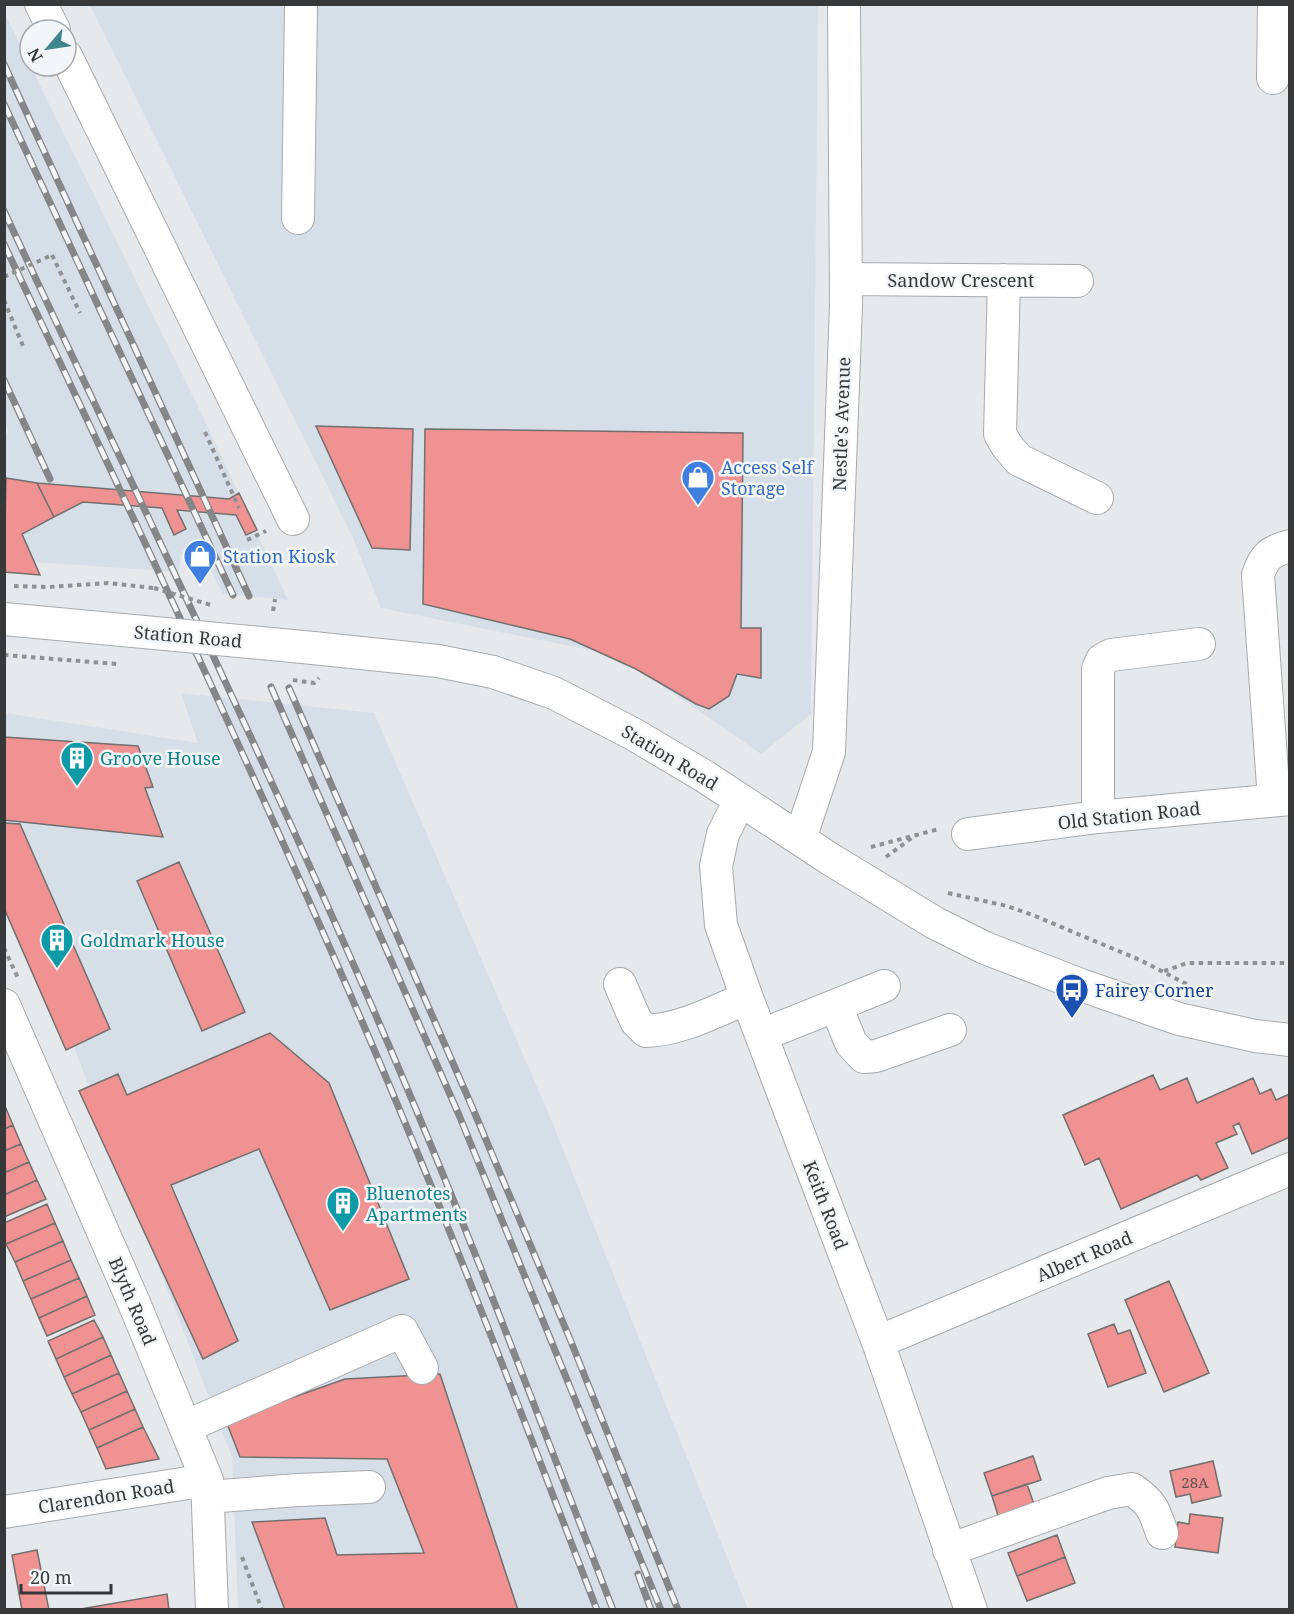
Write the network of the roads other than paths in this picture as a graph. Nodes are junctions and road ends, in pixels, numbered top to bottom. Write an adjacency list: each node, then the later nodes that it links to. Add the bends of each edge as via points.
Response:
1 (41, 4): 5 (street)
2 (301, 4): 8 (street)
3 (844, 4): 9 (street, Nestle's Avenue)
4 (1274, 4): 7 (street)
5 (48, 18)
6 (77, 78): 13 (street)
7 (1273, 78)
8 (298, 218)
9 (846, 279): 10 (street, Sandow Crescent); 21 (street, Nestle's Avenue, via 829,752)
10 (1004, 280): 11 (street, Sandow Crescent); 12 (street, via 1000,434 1019,460)
11 (1077, 281)
12 (1097, 498)
13 (293, 519)
14 (1290, 546): 17 (street, via 1275,550 1262,562 1258,575)
15 (4, 619): 18 (street, Station Road, bridge, via 438,661 493,672 575,703)
16 (1198, 644): 19 (street, via 1111,655 1102,660 1098,669)
17 (1282, 799): 19 (street, Old Station Road)
18 (740, 800): 21 (street, Station Road); 24 (street, Keith Road, via 723,834 716,866 721,925)
19 (1098, 817): 20 (street, Old Station Road)
20 (968, 834)
21 (800, 839): 29 (street, Station Road, via 935,923 985,948 1179,1019)
22 (620, 984): 24 (street, via 636,1021 646,1031 671,1028)
23 (884, 986): 26 (street)
24 (747, 998): 28 (street, Keith Road)
25 (4, 1005): 33 (street, Blyth Road)
26 (836, 1006): 27 (street, via 851,1043 864,1057); 28 (street)
27 (950, 1030)
28 (762, 1035): 31 (street, Keith Road)
29 (1290, 1040)
30 (1290, 1169): 31 (street, Albert Road)
31 (878, 1342): 38 (street, Keith Road)
32 (422, 1368): 33 (street, via 402,1330)
33 (185, 1427): 35 (street, Blyth Road)
34 (369, 1487): 35 (street, Clarendon Road)
35 (207, 1489): 36 (street, Clarendon Road); 39 (street, Blyth Road)
36 (4, 1512)
37 (1162, 1533): 38 (street, via 1148,1500 1132,1488)
38 (949, 1550): 40 (street, Keith Road)
39 (212, 1610)
40 (971, 1610)

